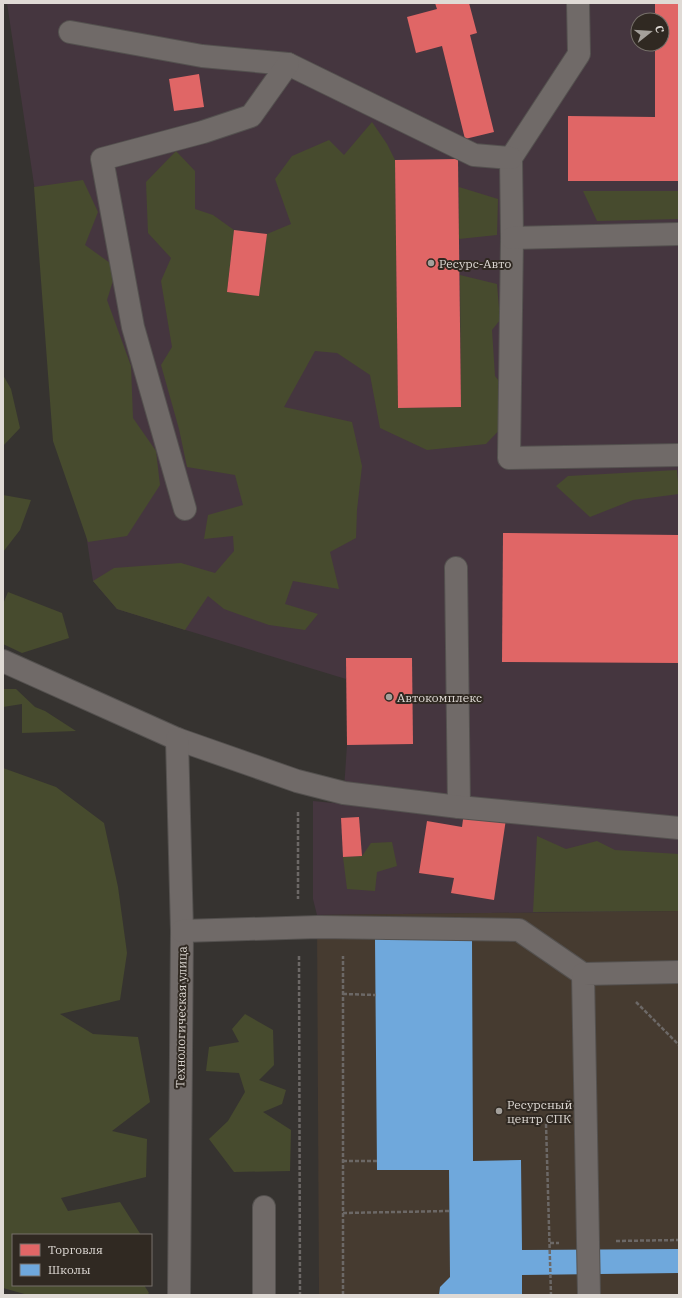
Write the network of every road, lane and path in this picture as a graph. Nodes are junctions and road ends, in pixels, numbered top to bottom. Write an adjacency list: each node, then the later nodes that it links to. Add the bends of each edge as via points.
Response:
1 (578, 3): 4 (street, via 579,54)
2 (70, 32): 3 (street, via 202,56)
3 (288, 64): 4 (street, via 474,155); 8 (street, via 251,116 203,132 102,159 133,327)
4 (511, 158): 6 (street)
5 (679, 234): 6 (street)
6 (512, 238): 7 (street, via 510,458)
7 (679, 456)
8 (186, 509)
9 (456, 568): 13 (street)
10 (3, 661): 11 (street)
11 (177, 739): 12 (street); 17 (street, Технологическая улица)
12 (297, 781): 13 (street, via 344,793); 15 (path)
13 (459, 807): 14 (street)
14 (679, 828)
15 (299, 928): 16 (street); 17 (street); 32 (path)
16 (343, 928): 20 (street, via 519,930); 21 (path)
17 (182, 931): 30 (street, Технологическая улица)
18 (679, 972): 19 (street)
19 (607, 973): 20 (street); 23 (path)
20 (583, 974): 35 (street)
21 (343, 994): 22 (path); 25 (path)
22 (376, 995)
23 (679, 1045)
24 (546, 1124): 34 (path)
25 (343, 1161): 26 (path); 29 (path)
26 (377, 1161)
27 (264, 1207): 31 (street)
28 (449, 1211): 29 (path)
29 (343, 1213): 33 (path)
30 (178, 1295)
31 (264, 1295)
32 (300, 1295)
33 (343, 1295)
34 (551, 1295)
35 (588, 1295)

